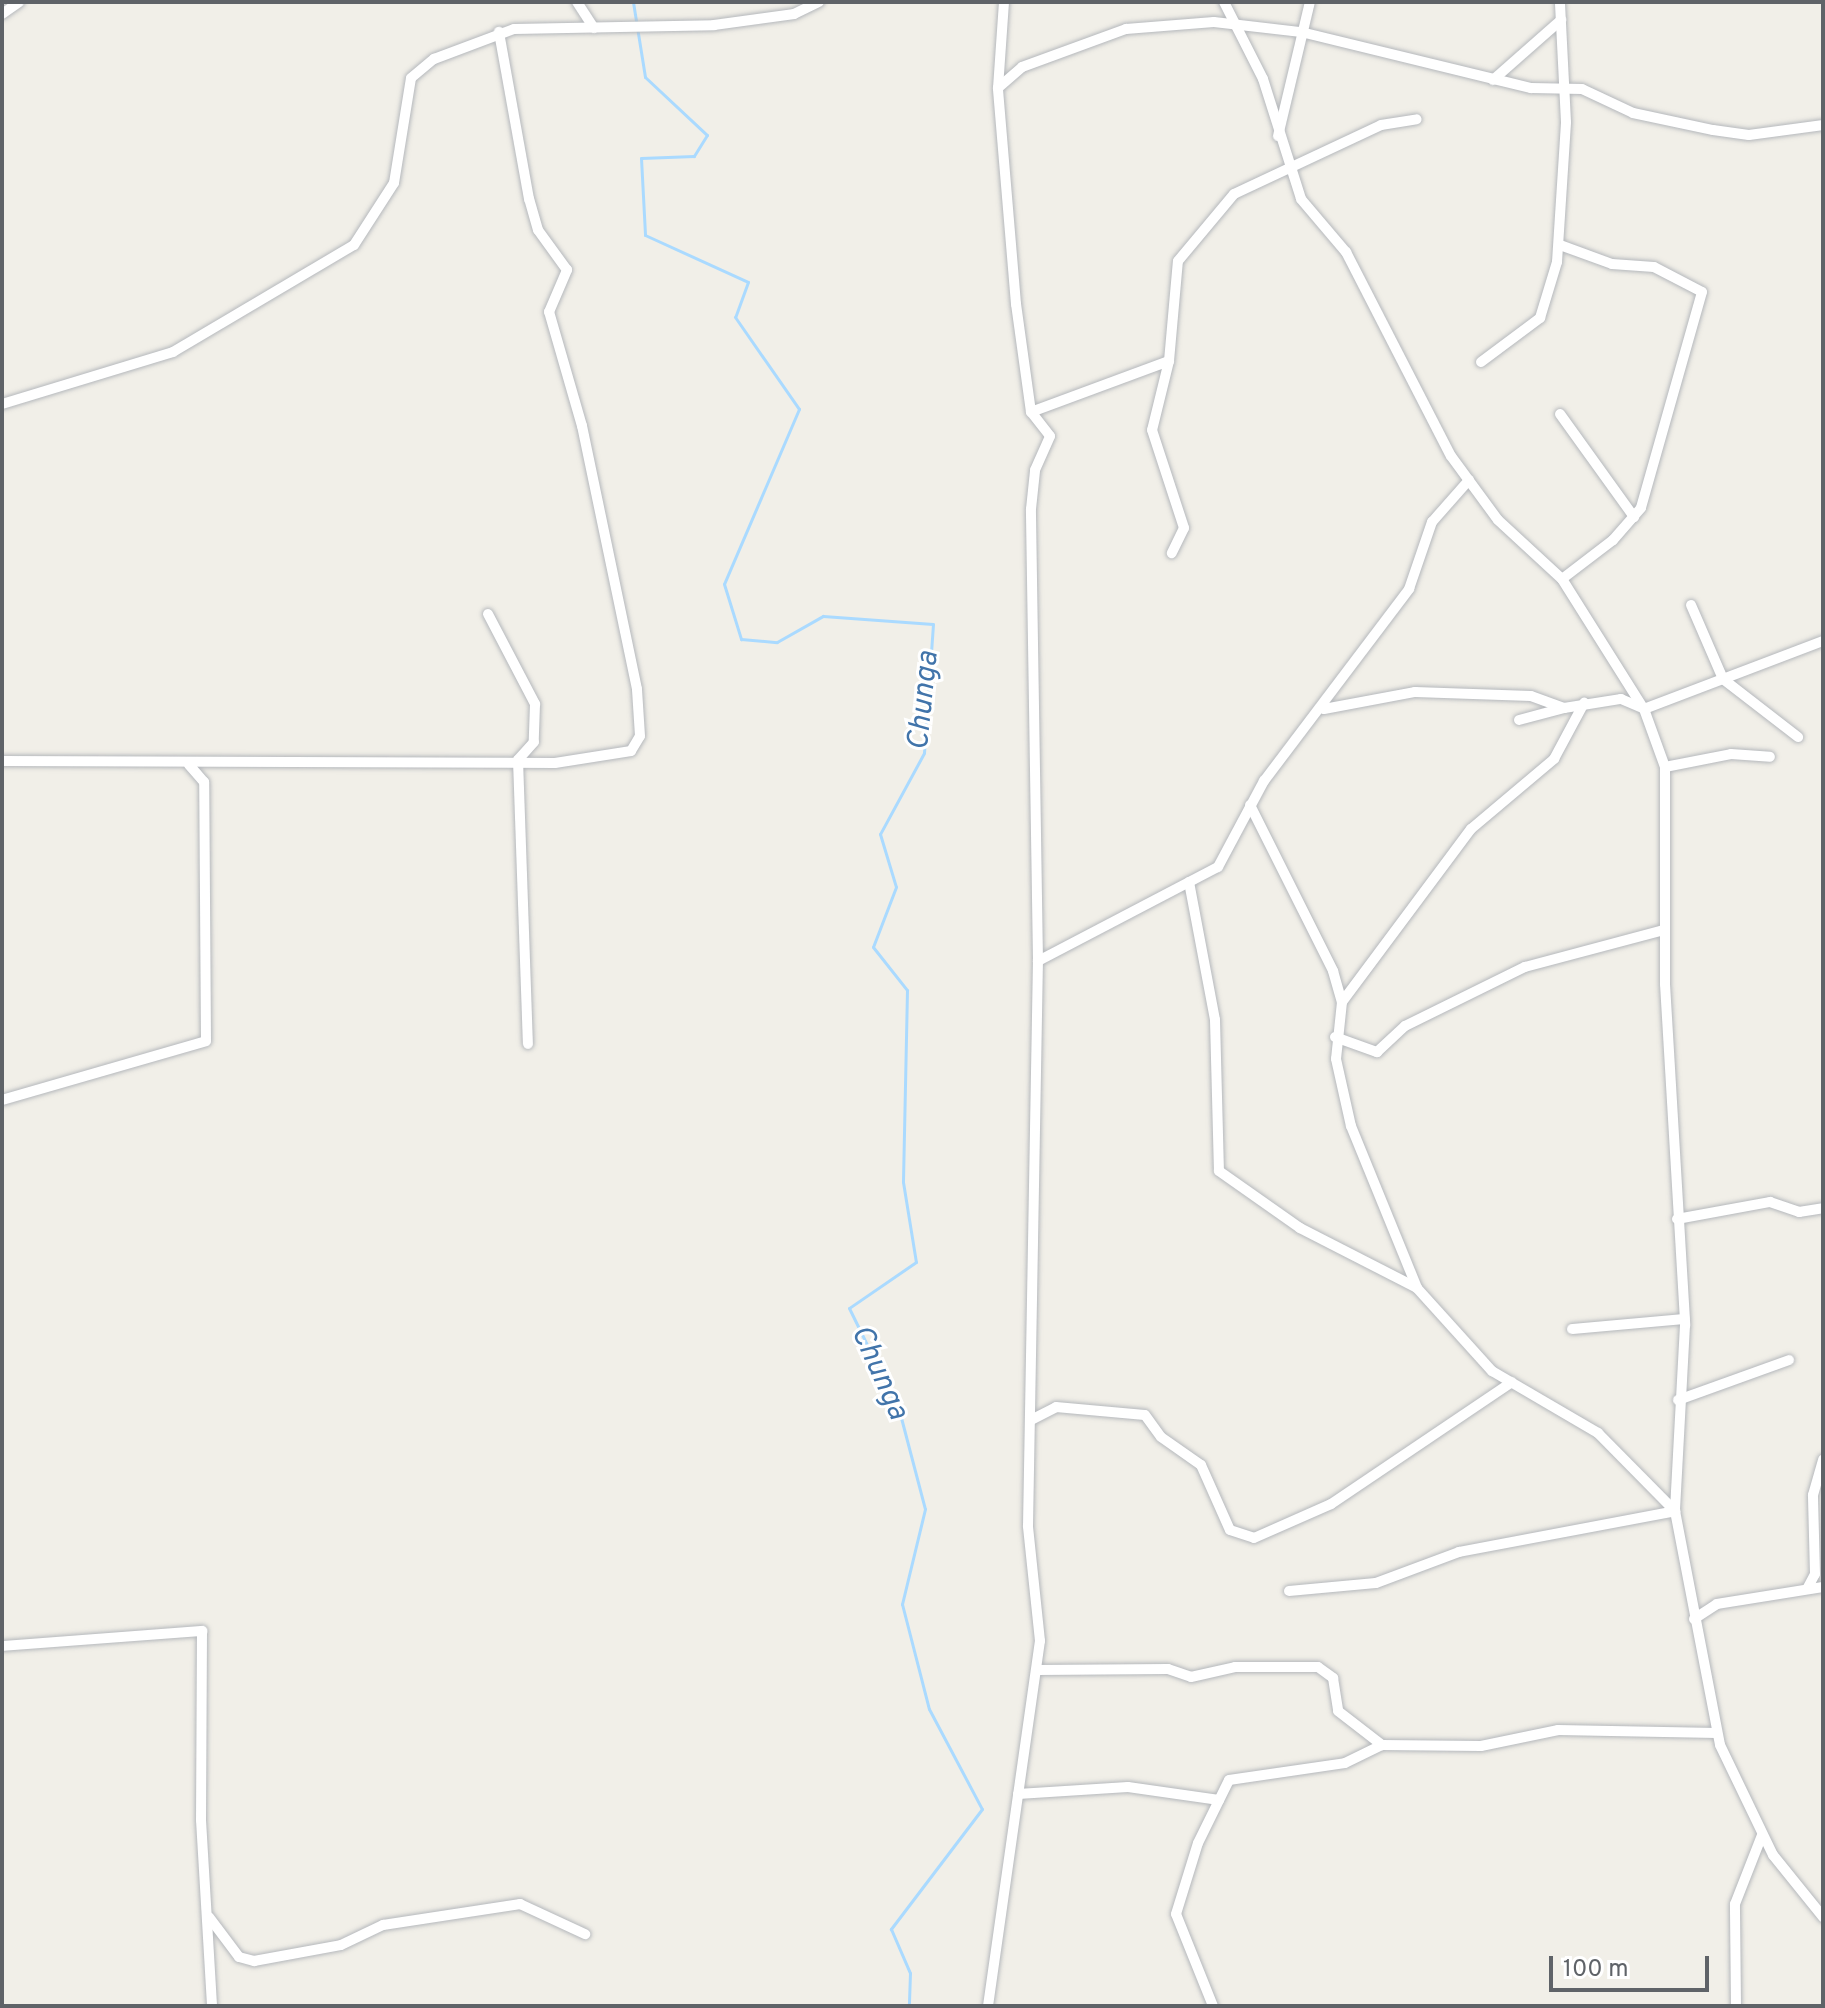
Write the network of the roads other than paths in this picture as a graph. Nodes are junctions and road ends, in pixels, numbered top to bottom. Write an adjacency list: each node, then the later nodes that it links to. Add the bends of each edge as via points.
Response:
1 (19, 2): 8 (street)
2 (577, 2): 11 (street)
3 (819, 2): 11 (street, via 765,20)
4 (1004, 2): 16 (street)
5 (1224, 2): 10 (street)
6 (1310, 2): 13 (street)
7 (1560, 2): 9 (street)
8 (2, 14)
9 (1561, 20): 14 (street); 15 (street)
10 (1234, 25): 13 (street); 16 (street, via 1126,29 1022,67); 19 (street, via 1263,79)
11 (594, 28): 12 (street)
12 (499, 32): 24 (street, via 434,59 411,78 394,183 354,245 173,352); 42 (street, via 529,199 538,230 567,270 549,312 582,426 640,736 616,757)
13 (1301, 32): 14 (street); 19 (street)
14 (1493, 80): 15 (street)
15 (1563, 87): 18 (street, via 1633,113 1749,135); 21 (street)
16 (998, 88): 25 (street)
17 (1417, 119): 20 (street, via 1381,125)
18 (1823, 125)
19 (1278, 136): 20 (street)
20 (1285, 167): 22 (street, via 1214,211 1183,250); 27 (street, via 1306,206 1346,252 1409,385)
21 (1560, 245): 23 (street, via 1544,311); 28 (street, via 1612,264 1638,261 1701,288 1672,416)
22 (1169, 361): 25 (street); 29 (street, via 1152,430 1184,528)
23 (1481, 362)
24 (2, 404)
25 (1031, 412): 49 (street, via 1050,436 1035,470 1031,509)
26 (1560, 414): 28 (street)
27 (1469, 480): 30 (street, via 1498,520); 37 (street, via 1439,510 1409,589 1356,652)
28 (1634, 517): 30 (street)
29 (1172, 553)
30 (1562, 579): 38 (street)
31 (1691, 605): 34 (street)
32 (488, 614): 42 (street, via 535,704 534,742)
33 (1823, 641): 34 (street)
34 (1723, 679): 38 (street); 40 (street)
35 (1585, 702): 36 (street); 38 (street, via 1632,700); 50 (street, via 1554,759 1471,829)
36 (1564, 708): 37 (street, via 1531,696 1415,692); 39 (street)
37 (1324, 709): 46 (street)
38 (1644, 709): 45 (street)
39 (1519, 720)
40 (1798, 737)
41 (1770, 757): 45 (street, via 1731,754)
42 (518, 760): 44 (street); 52 (street)
43 (2, 761): 44 (street)
44 (184, 763): 53 (street, via 204,782 206,1041)
45 (1665, 767): 48 (street)
46 (1250, 805): 47 (street, via 1218,867); 50 (street)
47 (1189, 882): 49 (street); 56 (street, via 1216,1030 1219,1171 1300,1228)
48 (1664, 930): 51 (street, via 1536,962 1405,1026 1377,1052); 55 (street)
49 (1038, 961): 62 (street)
50 (1342, 1002): 51 (street)
51 (1335, 1037): 56 (street, via 1351,1126)
52 (528, 1044)
53 (2, 1100)
54 (1823, 1208): 55 (street, via 1799,1212 1770,1202)
55 (1677, 1219): 57 (street)
56 (1417, 1288): 60 (street, via 1492,1371)
57 (1685, 1319): 58 (street); 61 (street)
58 (1572, 1329)
59 (1789, 1360): 61 (street)
60 (1512, 1382): 62 (street, via 1331,1504 1254,1538 1230,1530 1201,1465 1161,1437 1145,1415 1056,1407); 64 (street, via 1598,1433)
61 (1678, 1400): 64 (street)
62 (1031, 1420): 70 (street)
63 (1823, 1459): 66 (street, via 1813,1495 1815,1574)
64 (1675, 1511): 67 (street, via 1459,1552 1376,1583); 68 (street)
65 (1823, 1587): 66 (street)
66 (1807, 1589): 68 (street, via 1717,1604)
67 (1289, 1591)
68 (1694, 1619): 71 (street)
69 (2, 1646): 76 (street, via 202,1631)
70 (1037, 1670): 72 (street, via 1168,1669 1191,1677 1235,1667 1318,1667 1333,1678 1338,1711); 73 (street)
71 (1717, 1733): 72 (street, via 1558,1730 1481,1746); 75 (street)
72 (1382, 1745): 74 (street, via 1345,1763 1235,1778)
73 (1018, 1794): 74 (street, via 1128,1787); 80 (street)
74 (1219, 1800): 81 (street, via 1176,1914)
75 (1762, 1835): 77 (street); 82 (street, via 1735,1904)
76 (208, 1915): 78 (street, via 239,1957 254,1961 341,1945 383,1925 520,1904); 79 (street)
77 (1823, 1917)
78 (585, 1934)
79 (212, 2006)
80 (988, 2006)
81 (1213, 2006)
82 (1736, 2006)

